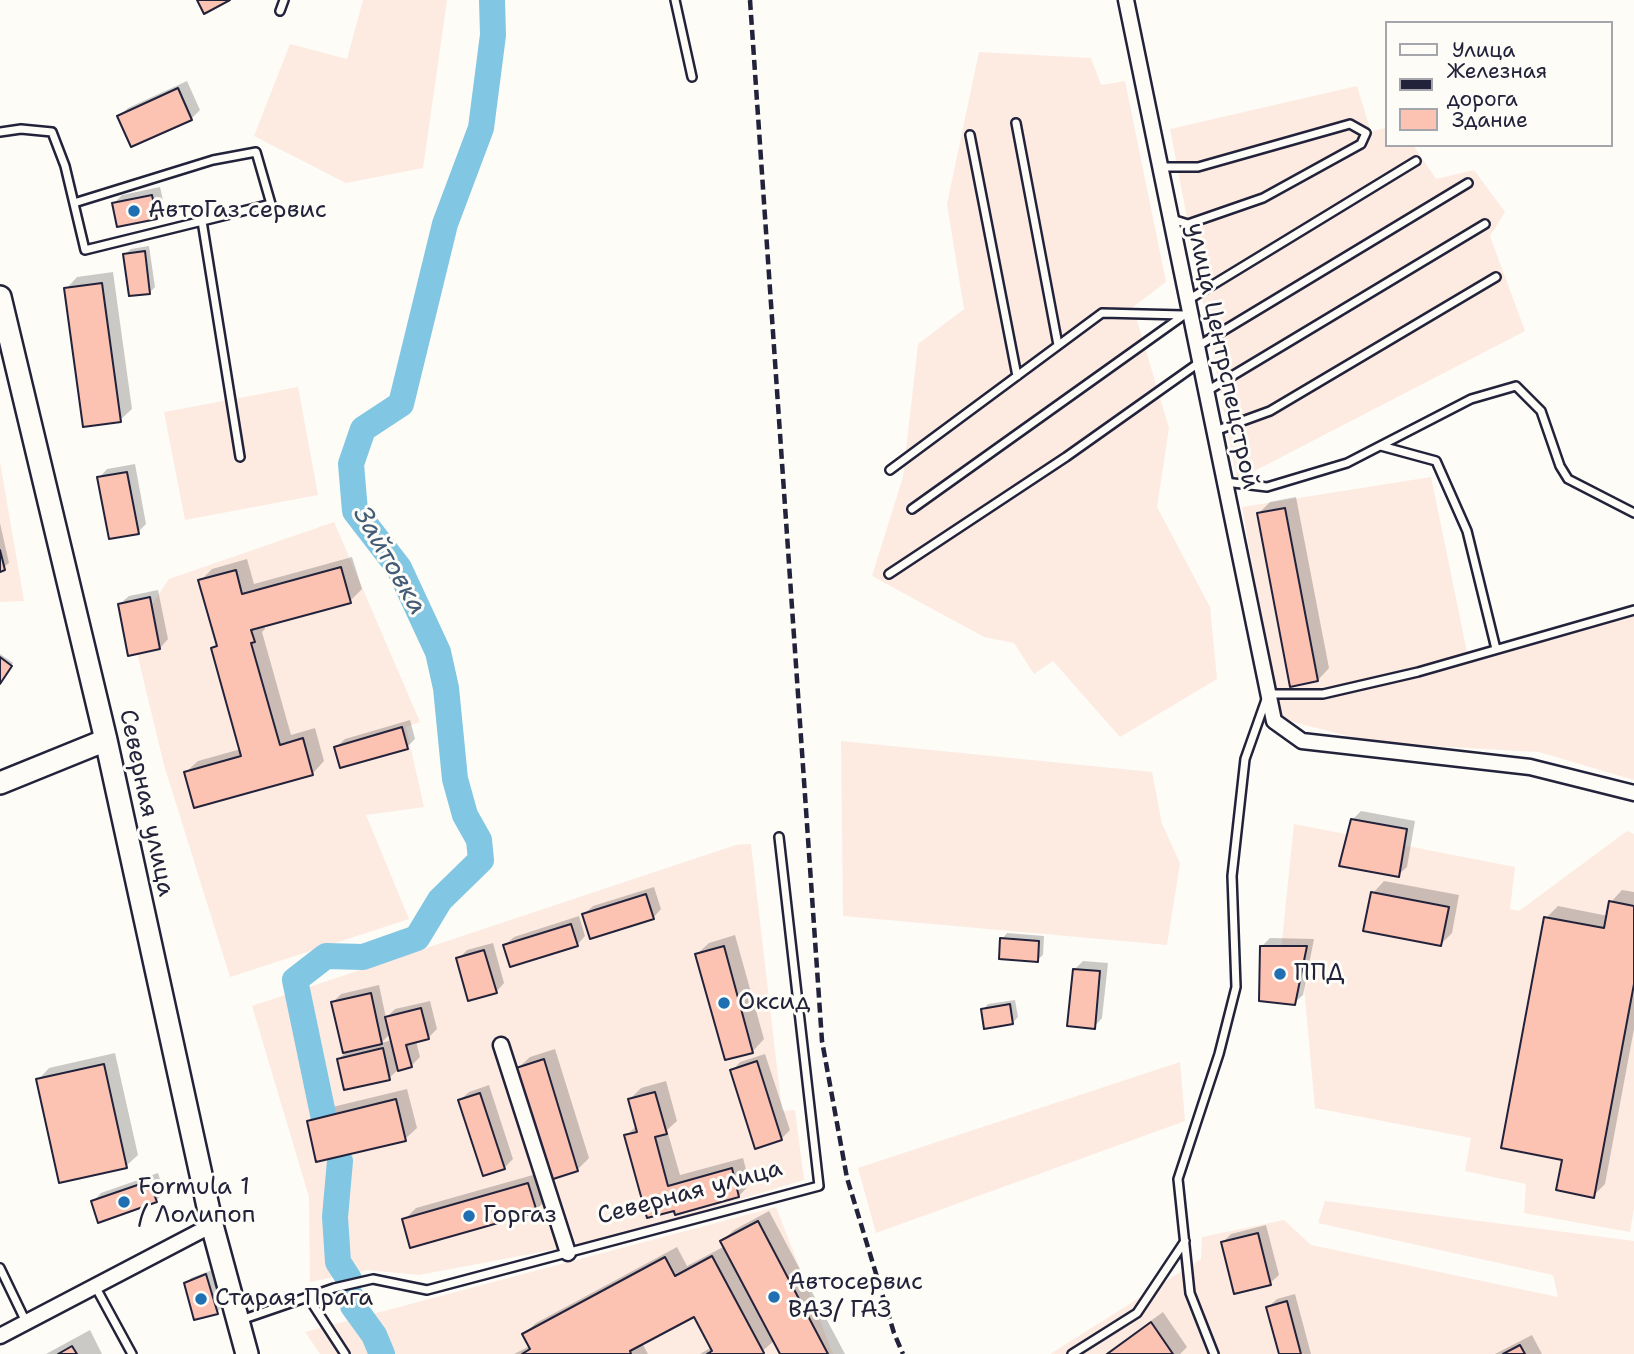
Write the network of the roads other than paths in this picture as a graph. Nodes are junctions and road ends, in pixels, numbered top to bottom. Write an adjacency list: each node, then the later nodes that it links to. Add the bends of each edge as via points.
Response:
1 (284, 0): 4 (lane)
2 (675, 0): 5 (lane)
3 (1126, 0): 10 (street, улица Центрспецстрой)
4 (280, 11)
5 (692, 77)
6 (1016, 123): 19 (lane)
7 (0, 132): 12 (lane, via 52,132)
8 (970, 135): 22 (lane)
9 (1416, 161): 18 (lane)
10 (1161, 167): 13 (street, улица Центрспецстрой); 13 (lane, via 1198,167 1350,124 1366,133 1361,144 1263,198 1188,223)
11 (1468, 183): 20 (lane)
12 (74, 203): 14 (lane, via 85,250); 14 (lane, via 213,160 256,152 271,204)
13 (1171, 218): 18 (street, улица Центрспецстрой)
14 (202, 221): 26 (lane)
15 (1485, 224): 23 (lane)
16 (1496, 277): 24 (lane, via 1270,411)
17 (0, 297): 35 (main road, Северная улица)
18 (1187, 309): 19 (lane, via 1102,313); 20 (street, улица Центрспецстрой); 29 (lane)
19 (1058, 345): 22 (lane)
20 (1197, 346): 21 (street, улица Центрспецстрой)
21 (1200, 361): 23 (street, улица Центрспецстрой); 31 (lane, via 1066,457)
22 (1017, 376): 27 (lane)
23 (1206, 392): 24 (street, улица Центрспецстрой)
24 (1214, 431): 28 (street, улица Центрспецстрой)
25 (1381, 446): 28 (lane, via 1347,463 1267,487); 30 (lane, via 1471,399 1516,386 1541,411 1568,479); 33 (lane, via 1436,461 1467,531)
26 (240, 457)
27 (890, 470)
28 (1225, 482): 34 (street, улица Центрспецстрой)
29 (912, 509)
30 (1634, 513)
31 (888, 574)
32 (1634, 610): 33 (lane)
33 (1496, 649): 34 (lane, via 1323,694)
34 (1268, 694): 37 (street, улица Центрспецстрой, via 1274,721 1302,741 1530,767); 41 (lane, via 1245,759 1234,850 1236,987 1178,1179)
35 (106, 740): 36 (main road); 40 (main road, Северная улица)
36 (0, 783)
37 (1634, 793)
38 (779, 837): 42 (lane, Северная улица, via 819,1186)
39 (501, 1045): 42 (street)
40 (212, 1225): 44 (street); 47 (main road, Северная улица)
41 (1185, 1241): 52 (lane, via 1137,1313); 53 (lane, via 1190,1293)
42 (568, 1253): 45 (lane, Северная улица, via 427,1290 373,1279)
43 (0, 1268): 46 (lane)
44 (95, 1286): 46 (street); 49 (lane)
45 (309, 1297): 47 (lane, Северная улица); 51 (lane)
46 (27, 1322): 48 (street)
47 (237, 1322): 50 (main road, Северная улица)
48 (0, 1336)
49 (132, 1354)
50 (247, 1354)
51 (345, 1354)
52 (1072, 1354)
53 (1214, 1354)

